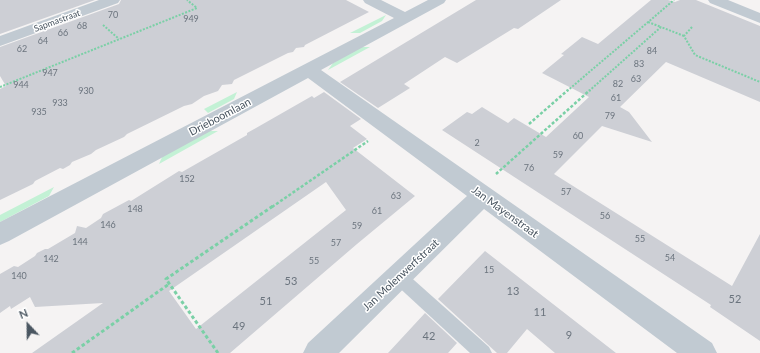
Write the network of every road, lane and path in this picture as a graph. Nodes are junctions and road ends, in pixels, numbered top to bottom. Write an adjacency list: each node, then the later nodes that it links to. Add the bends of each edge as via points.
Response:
1 (113, 0): 13 (street, Sapmastraat)
2 (187, 0): 16 (path, via 197,8)
3 (370, 0): 7 (street)
4 (439, 0): 7 (street, Drieboomlaan)
5 (673, 0): 9 (path)
6 (715, 0): 8 (street)
7 (406, 18): 14 (street, Drieboomlaan)
8 (760, 18)
9 (648, 22): 10 (path); 17 (path)
10 (661, 27): 12 (path); 19 (path)
11 (692, 27): 12 (path)
12 (684, 36): 15 (path, via 695,55)
13 (0, 41)
14 (309, 70): 18 (street, Jan Mayenstraat); 20 (street, Drieboomlaan)
15 (760, 82)
16 (0, 87)
17 (529, 124)
18 (388, 127): 19 (street, Jan Mayenstraat); 22 (path, via 166,279)
19 (480, 194): 21 (street, Jan Molenwerfstraat); 27 (street, Jan Mayenstraat)
20 (0, 234)
21 (399, 277): 25 (street, Jan Molenwerfstraat); 26 (lane)
22 (169, 284): 23 (path); 24 (path)
23 (72, 353)
24 (218, 353)
25 (318, 353)
26 (483, 353)
27 (702, 353)

